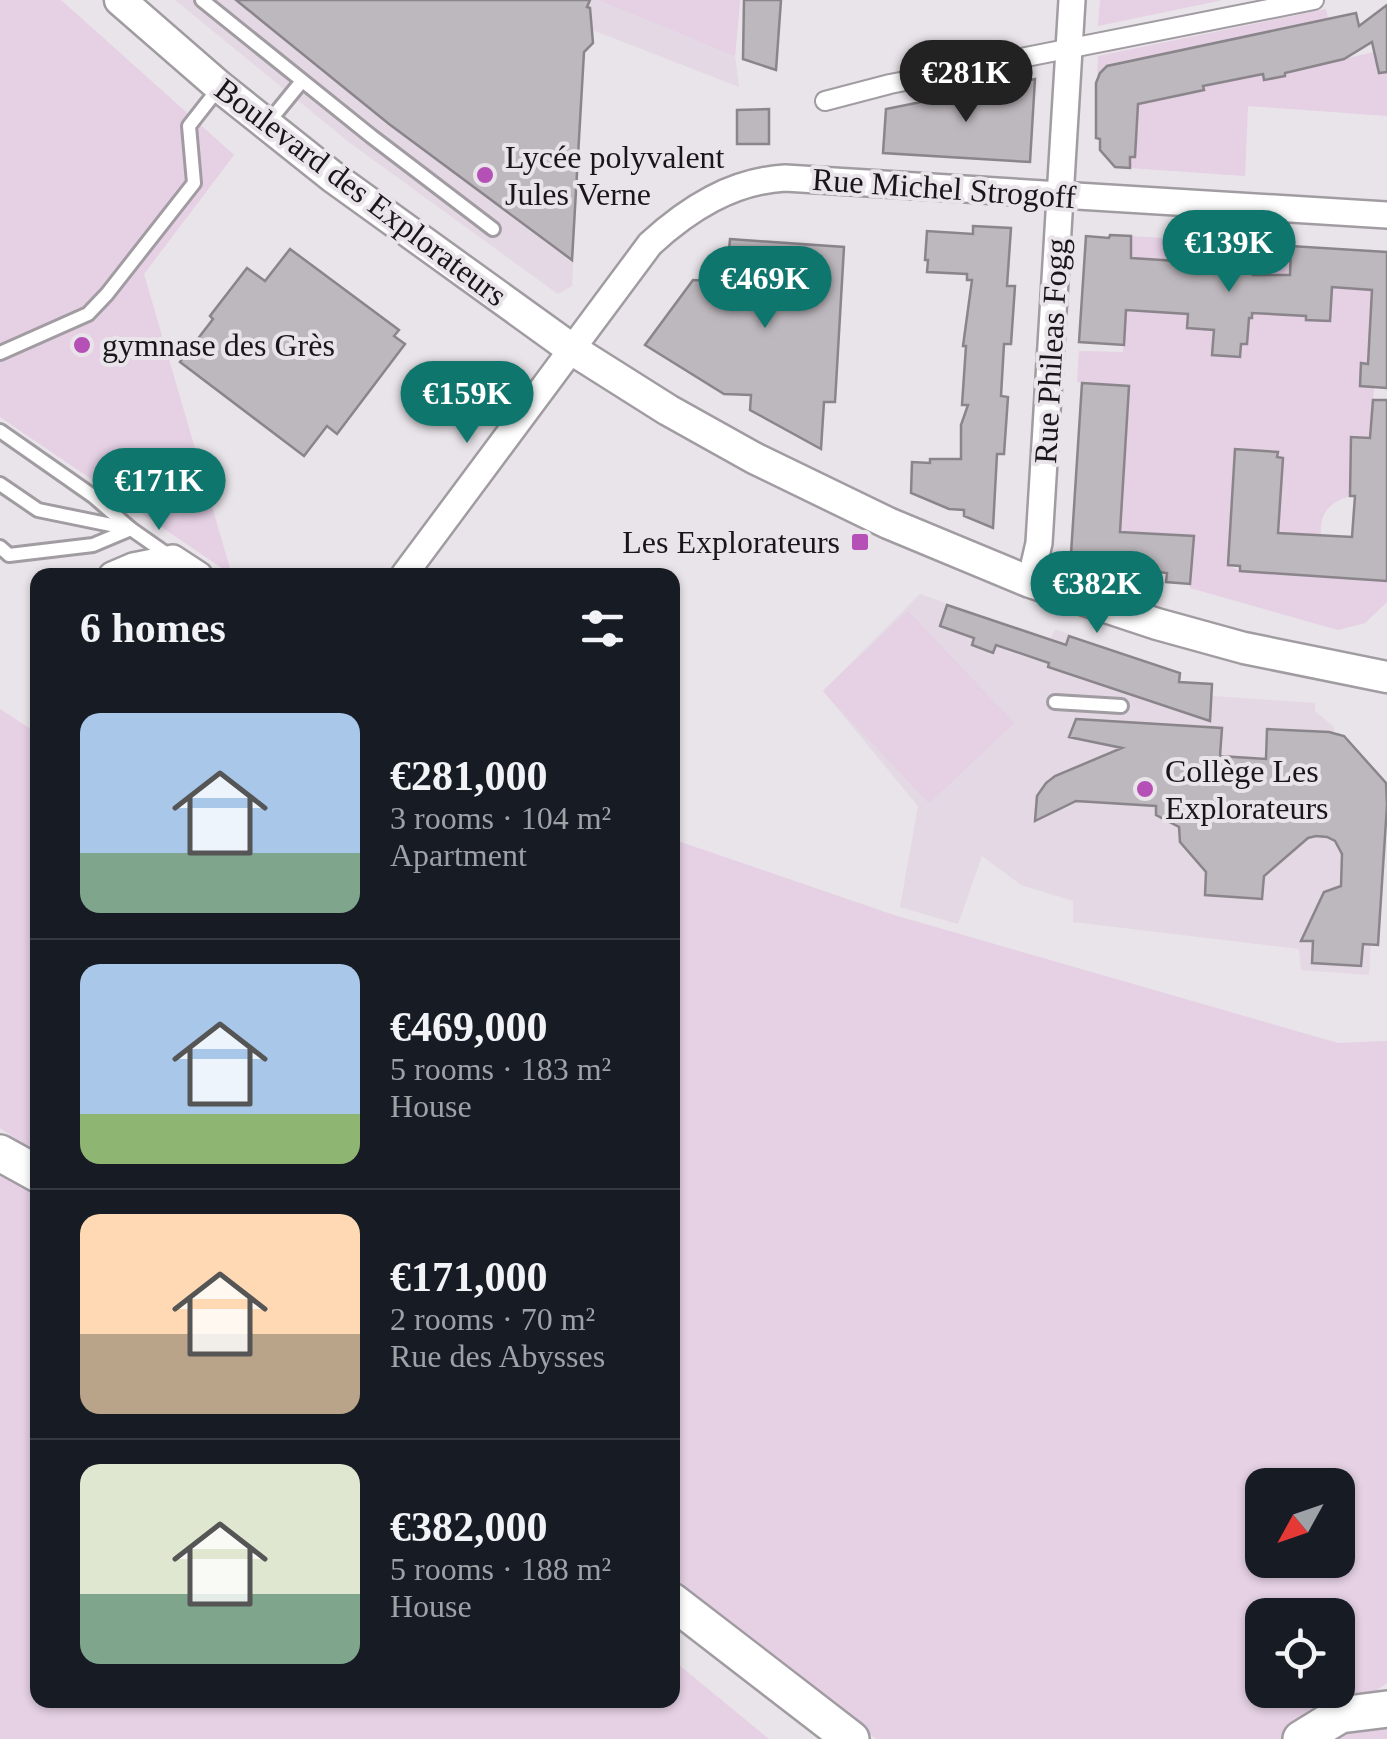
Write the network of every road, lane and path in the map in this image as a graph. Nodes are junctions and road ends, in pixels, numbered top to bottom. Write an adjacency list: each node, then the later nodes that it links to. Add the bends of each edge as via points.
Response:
1 (120, 0): 7 (street, Boulevard des Explorateurs)
2 (202, 0): 6 (lane)
3 (1072, 0): 5 (street, Rue Phileas Fogg)
4 (1314, 0): 5 (street)
5 (1068, 47): 8 (street); 10 (street, Rue Phileas Fogg)
6 (302, 81): 9 (lane); 12 (lane)
7 (220, 87): 9 (street, Boulevard des Explorateurs); 14 (lane, via 190,126 194,183 106,294 88,314)
8 (826, 101)
9 (267, 124): 13 (street, Boulevard des Explorateurs)
10 (1060, 196): 11 (street, Rue Michel Strogoff); 13 (street, Rue Michel Strogoff, via 785,178 754,182 668,228 638,258); 23 (street, Rue Phileas Fogg, via 1039,543)
11 (1387, 215)
12 (493, 229)
13 (573, 350): 22 (street, Rue Michel Strogoff); 23 (street, Boulevard des Explorateurs, via 754,458 888,524)
14 (0, 352)
15 (0, 431): 17 (lane)
16 (0, 484): 17 (lane, via 38,510)
17 (131, 529): 18 (lane, via 93,545 9,554); 19 (lane)
18 (0, 547)
19 (173, 558): 20 (street); 21 (street)
20 (128, 568)
21 (188, 568)
22 (409, 568)
23 (1030, 582): 24 (street, Boulevard des Explorateurs, via 1244,648)
24 (1387, 677)
25 (1055, 702): 26 (lane)
26 (1121, 706)
27 (680, 1607): 29 (main road)
28 (1386, 1706): 30 (main road, via 1340,1715)
29 (851, 1739)
30 (1301, 1739)

